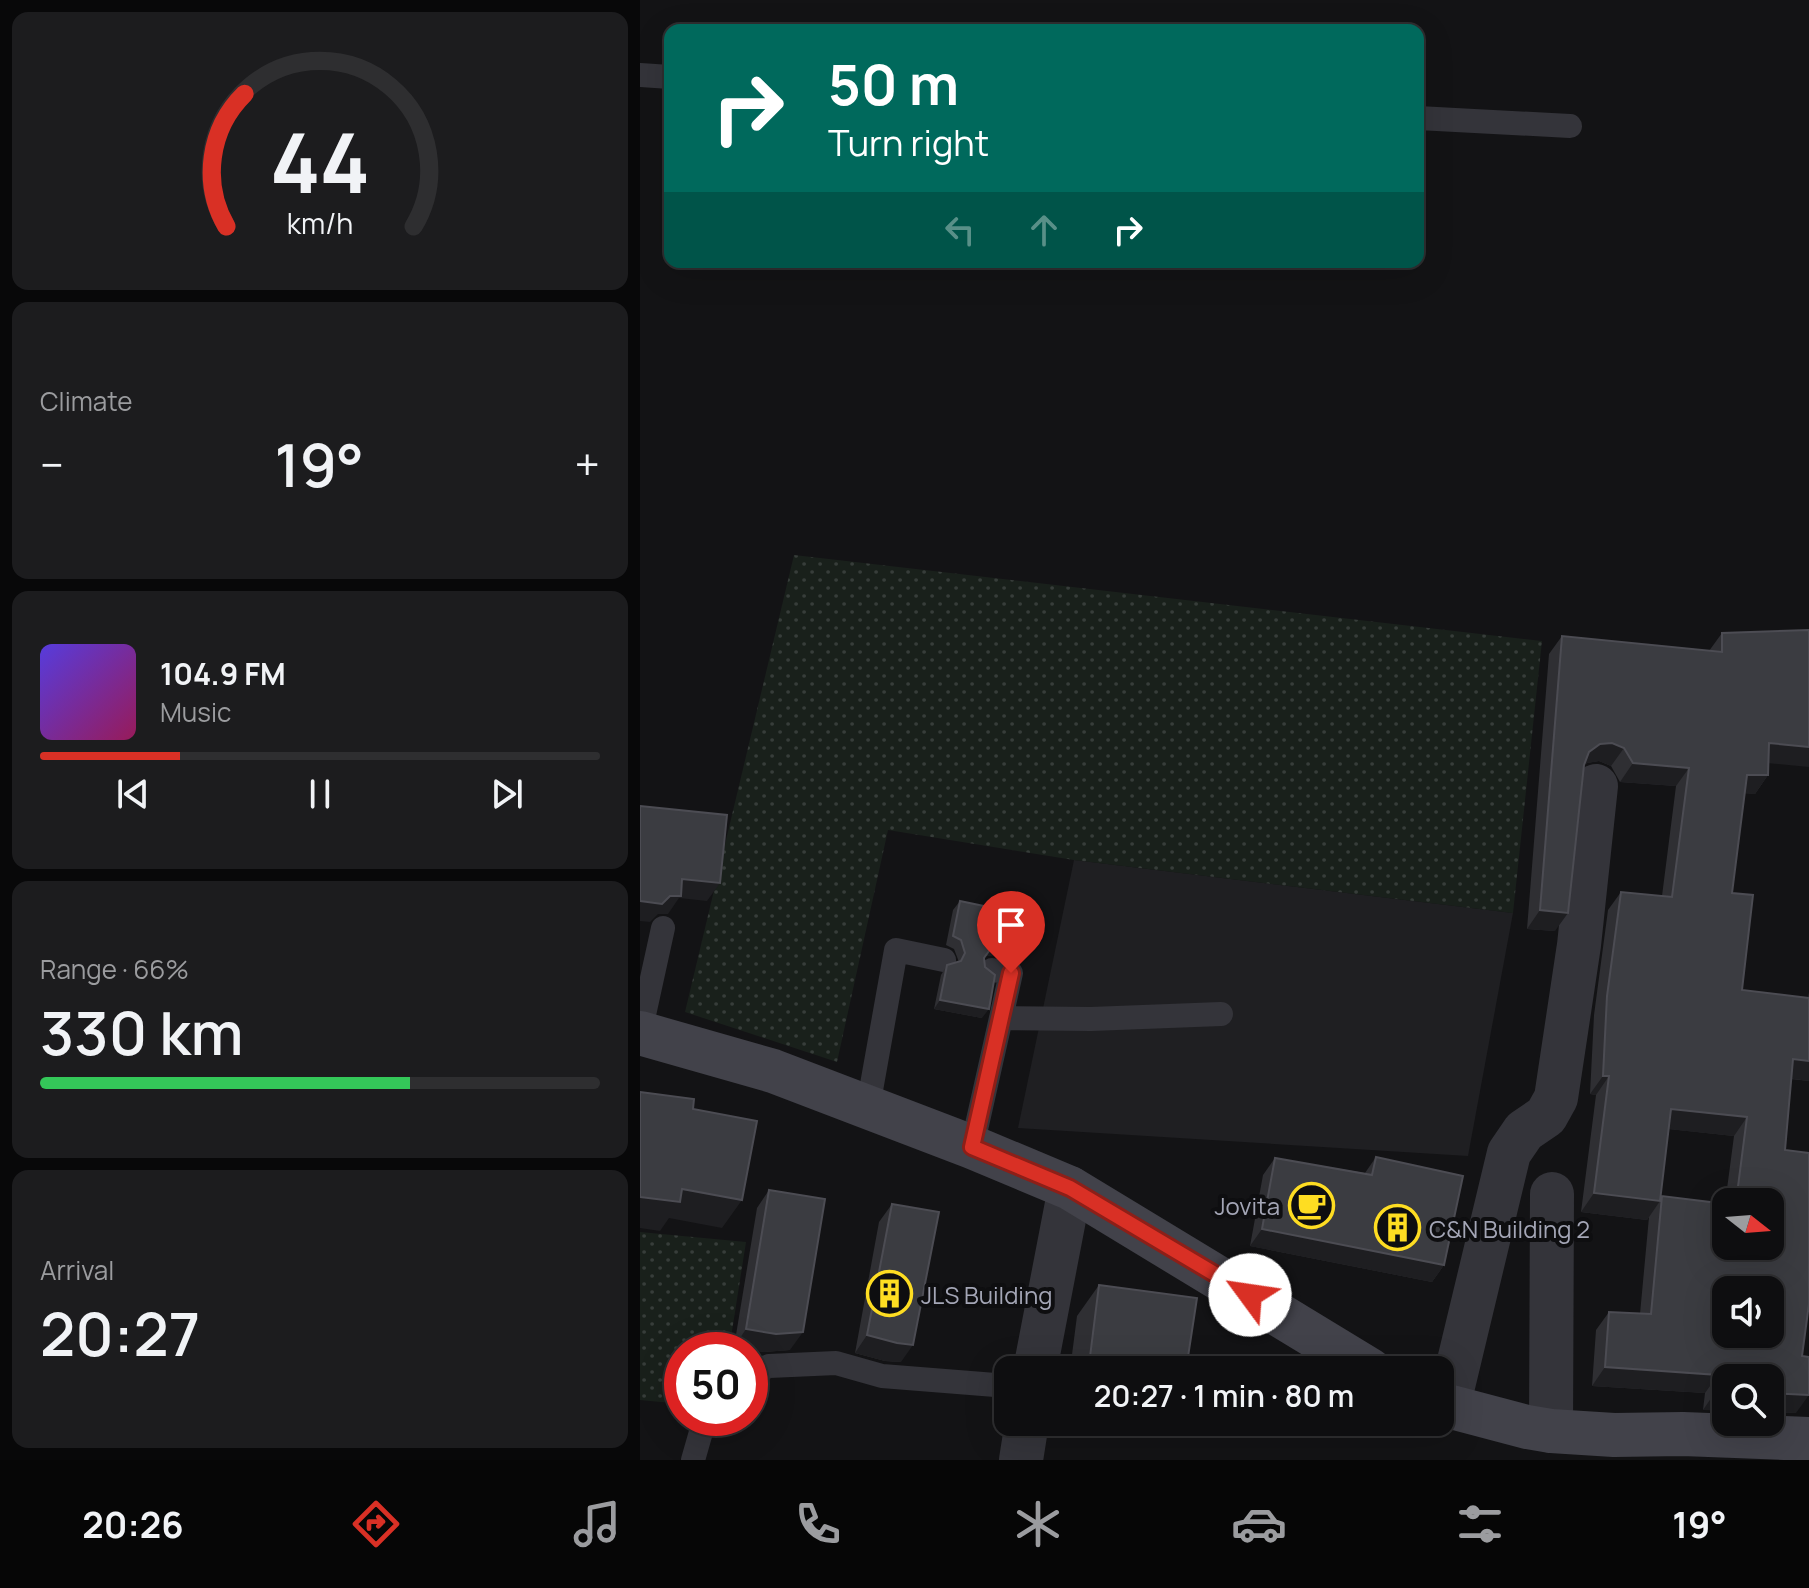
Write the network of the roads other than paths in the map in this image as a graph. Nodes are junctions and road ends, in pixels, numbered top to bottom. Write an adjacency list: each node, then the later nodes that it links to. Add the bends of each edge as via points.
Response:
1 (640, 75): 2 (lane)
2 (664, 77)
3 (1424, 118): 4 (lane)
4 (1570, 126)
5 (1596, 786): 19 (street, via 1556,1098 1546,1116 1524,1131 1509,1153)
6 (663, 928): 11 (lane)
7 (944, 960): 12 (lane, via 896,950)
8 (992, 970): 10 (lane, via 1011,973)
9 (1221, 1014): 10 (lane)
10 (1001, 1018): 13 (lane)
11 (640, 1033): 12 (main road, via 773,1071)
12 (868, 1107): 13 (main road)
13 (972, 1147): 14 (main road)
14 (1070, 1188): 16 (street); 17 (main road)
15 (1552, 1194): 22 (street)
16 (1038, 1356)
17 (1348, 1356)
18 (768, 1366): 20 (lane, via 836,1363 882,1376)
19 (1454, 1367)
20 (994, 1385)
21 (1454, 1408): 22 (main road)
22 (1551, 1431): 25 (main road)
23 (700, 1436): 26 (lane)
24 (1025, 1436): 27 (street)
25 (1809, 1439)
26 (693, 1460)
27 (1021, 1460)

